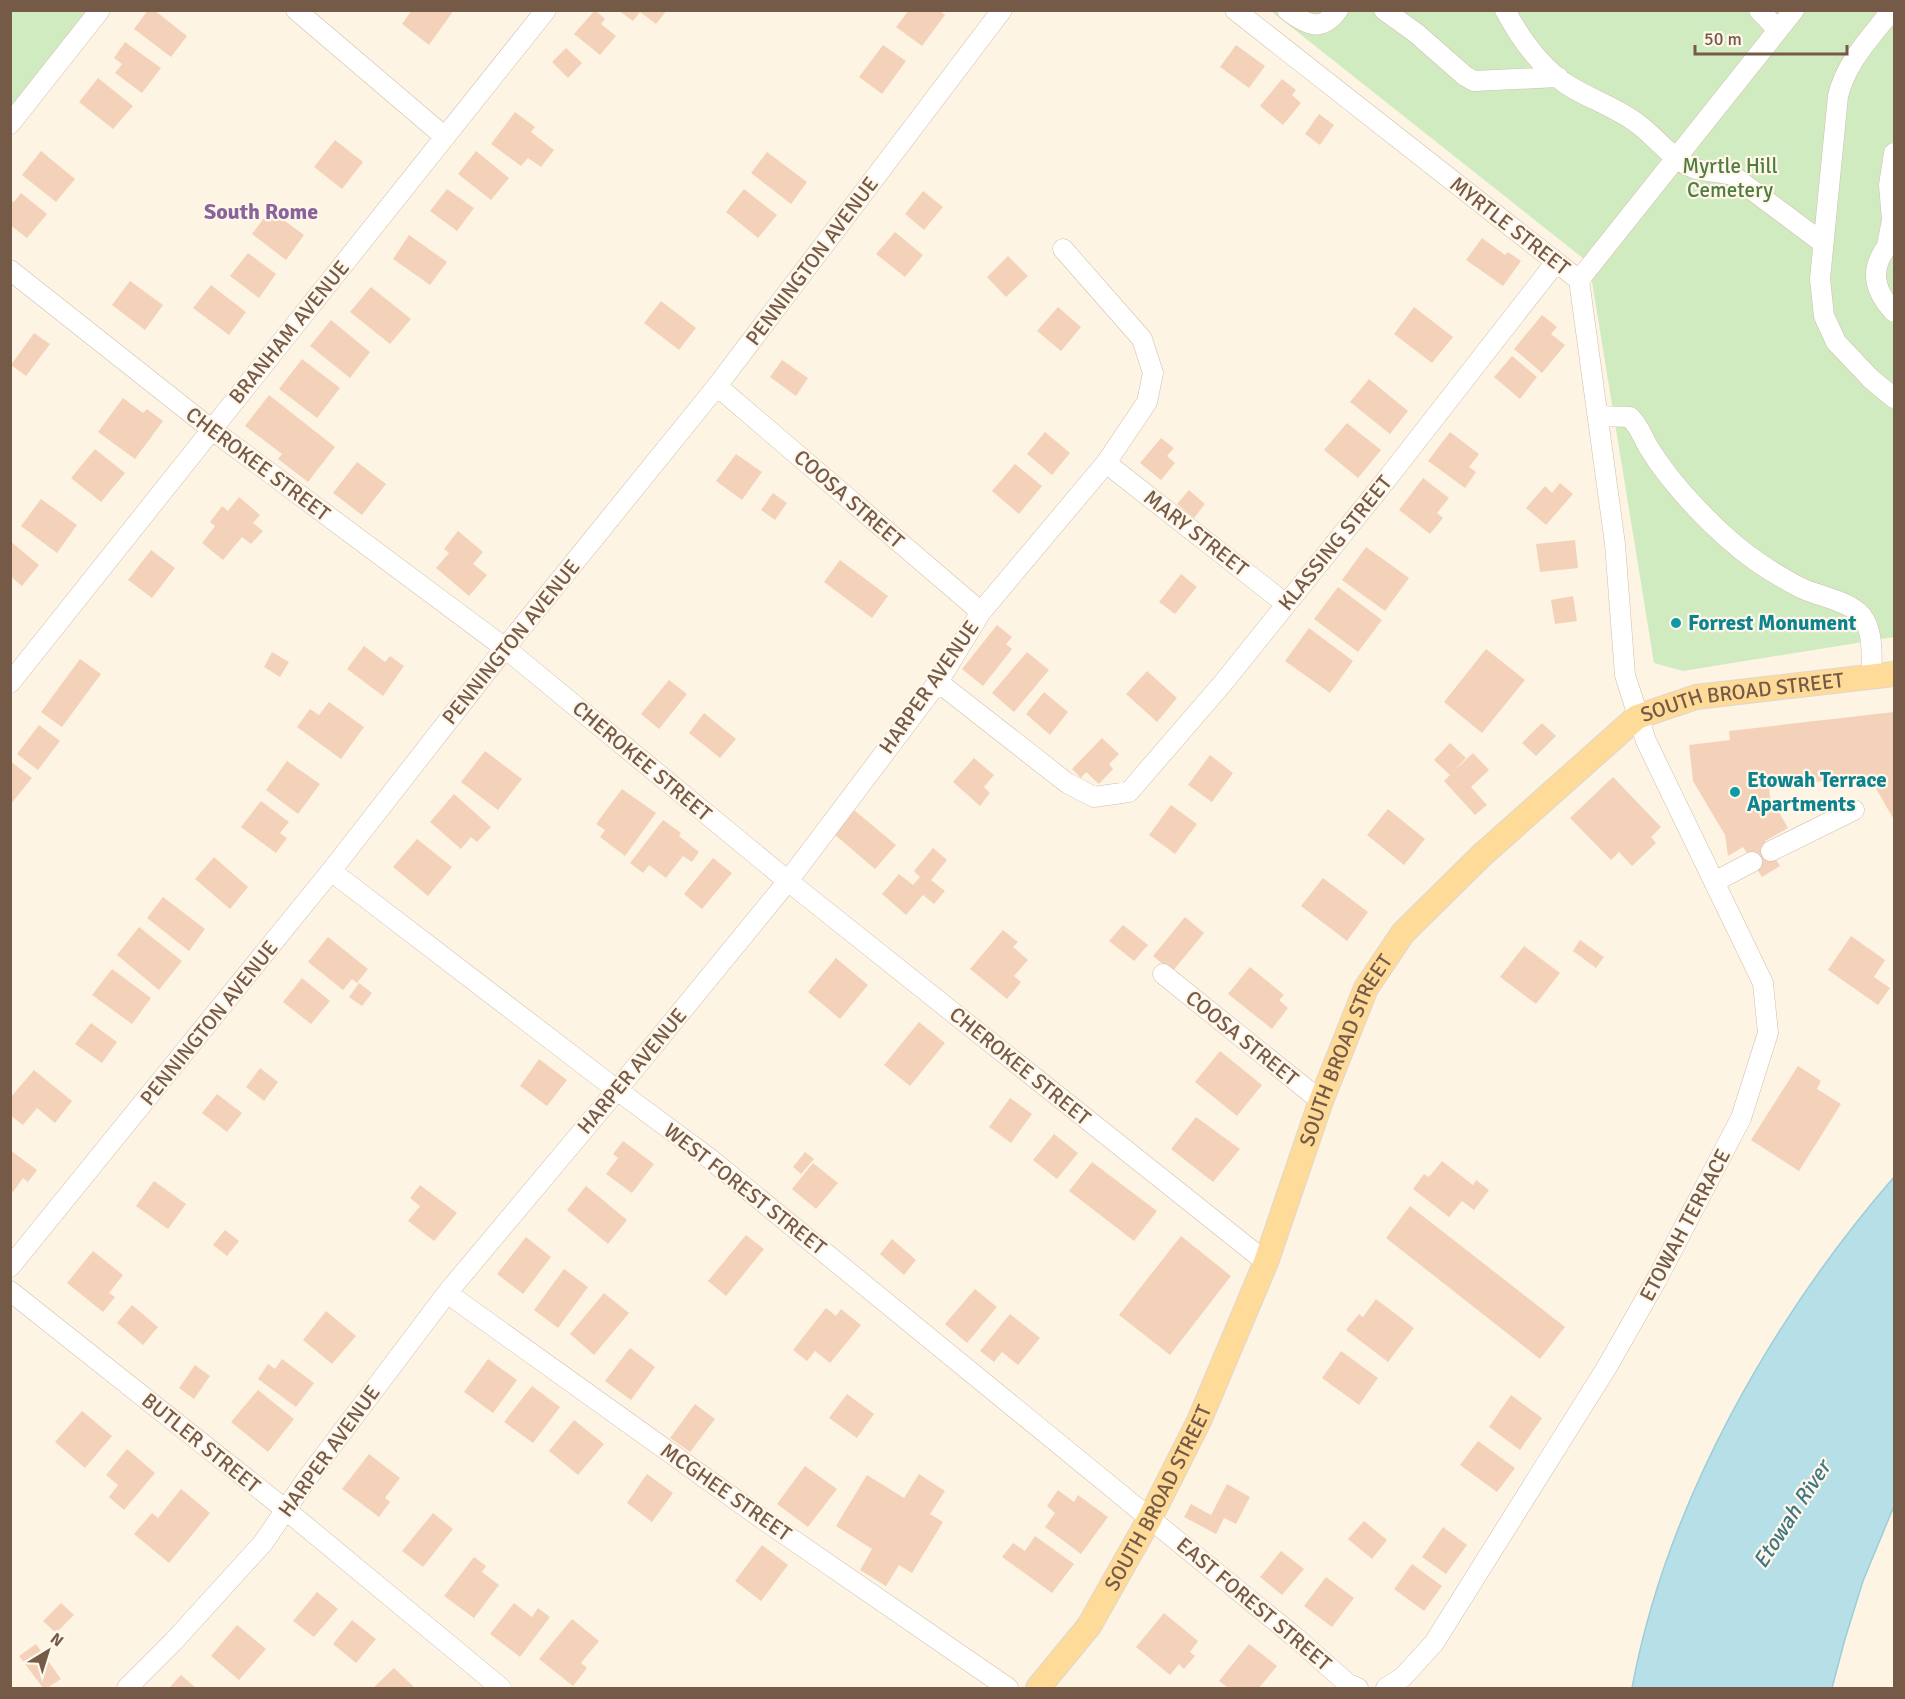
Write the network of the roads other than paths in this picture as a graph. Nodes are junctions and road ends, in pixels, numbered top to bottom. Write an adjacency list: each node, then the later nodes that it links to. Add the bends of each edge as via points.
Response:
1 (100, 10): 15 (street)
2 (296, 10): 16 (street)
3 (546, 10): 16 (street, BRANHAM AVENUE)
4 (1002, 10): 26 (street, PENNINGTON AVENUE)
5 (1235, 10): 22 (street, MYRTLE STREET)
6 (1287, 10): 7 (street, via 1306,24 1321,25)
7 (1338, 10)
8 (1384, 10): 14 (street, via 1474,81)
9 (1505, 10): 14 (street, via 1527,44)
10 (1759, 10): 13 (street)
11 (1794, 10): 13 (street)
12 (1892, 10): 20 (street, via 1842,78)
13 (1778, 30): 18 (street)
14 (1558, 78): 18 (street, via 1638,123)
15 (10, 124)
16 (445, 137): 29 (street, BRANHAM AVENUE)
17 (1894, 153): 19 (street, via 1889,185)
18 (1677, 157): 20 (street, via 1697,169 1732,175); 24 (street)
19 (1891, 242): 25 (street, via 1879,258 1875,278 1883,300)
20 (1823, 243): 27 (street, via 1821,298 1829,329 1853,362)
21 (1063, 249): 30 (street, HARPER AVENUE, via 1143,339 1153,373 1147,402)
22 (1556, 262): 24 (street, MYRTLE STREET); 31 (street, KLASSING STREET)
23 (10, 270): 29 (street, CHEROKEE STREET)
24 (1579, 280): 28 (street, MYRTLE STREET)
25 (1894, 312)
26 (717, 386): 32 (street, COOSA STREET); 33 (street, PENNINGTON AVENUE)
27 (1894, 398)
28 (1598, 416): 34 (street, via 1630,417 1682,491 1755,560 1799,587 1858,612 1869,626); 37 (street, MYRTLE STREET, via 1615,544 1625,675)
29 (211, 429): 33 (street, CHEROKEE STREET); 36 (street, BRANHAM AVENUE)
30 (1106, 463): 31 (street, MARY STREET); 32 (street, HARPER AVENUE)
31 (1286, 604): 35 (street, KLASSING STREET, via 1129,792 1094,797 1067,783)
32 (981, 612): 35 (street, HARPER AVENUE)
33 (505, 648): 41 (street, PENNINGTON AVENUE); 42 (street, CHEROKEE STREET)
34 (1883, 676): 37 (main road, SOUTH BROAD STREET, via 1696,697)
35 (938, 682): 42 (street, HARPER AVENUE)
36 (10, 683)
37 (1637, 717): 43 (street, ETOWAH TERRACE); 46 (main road, SOUTH BROAD STREET, via 1481,856 1403,933 1366,988)
38 (1854, 810): 39 (street)
39 (1772, 852)
40 (1752, 862): 43 (street)
41 (332, 871): 45 (street, WEST FOREST STREET); 48 (street, PENNINGTON AVENUE)
42 (788, 882): 45 (street, HARPER AVENUE); 47 (street, CHEROKEE STREET)
43 (1714, 882): 58 (street, ETOWAH TERRACE, via 1763,983 1768,1033 1741,1118 1652,1289 1541,1474 1434,1643)
44 (1163, 974): 46 (street, COOSA STREET)
45 (617, 1090): 50 (street, HARPER AVENUE); 52 (street, WEST FOREST STREET, via 709,1158)
46 (1321, 1101): 47 (main road, SOUTH BROAD STREET)
47 (1266, 1262): 52 (main road, SOUTH BROAD STREET, via 1199,1421)
48 (10, 1267)
49 (10, 1291): 51 (street, BUTLER STREET)
50 (447, 1293): 51 (street, HARPER AVENUE); 55 (street, MCGHEE STREET)
51 (286, 1510): 53 (street, HARPER AVENUE, via 255,1552); 54 (street, BUTLER STREET)
52 (1150, 1518): 56 (main road, SOUTH BROAD STREET, via 1089,1626); 57 (street, EAST FOREST STREET)
53 (127, 1689)
54 (501, 1689)
55 (1008, 1689)
56 (1038, 1689)
57 (1358, 1689)
58 (1386, 1689)

